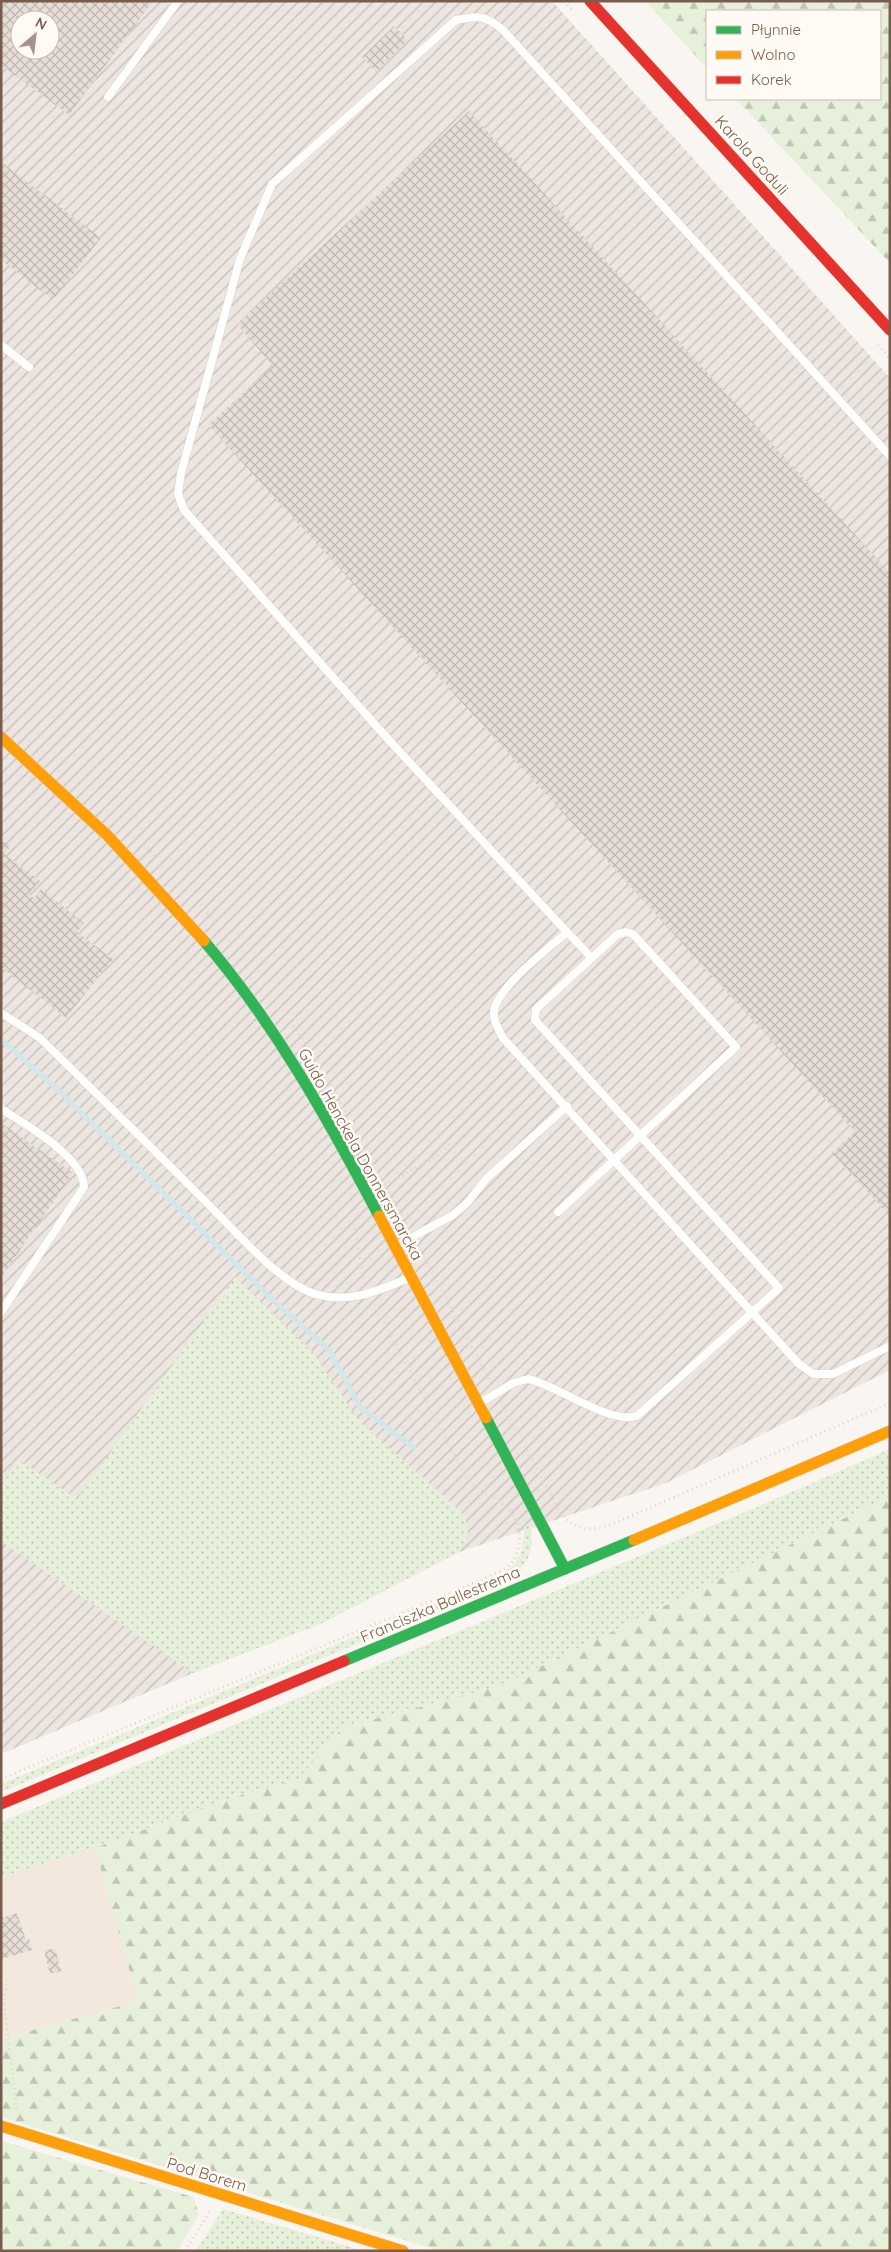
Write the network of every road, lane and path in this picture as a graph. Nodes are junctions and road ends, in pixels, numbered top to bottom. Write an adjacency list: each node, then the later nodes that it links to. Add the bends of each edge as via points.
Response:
1 (178, 1): 3 (lane)
2 (590, 1): 4 (street, Karola Goduli)
3 (108, 96)
4 (890, 330)
5 (1, 345): 6 (lane)
6 (29, 367)
7 (890, 456): 9 (lane, via 490,18 473,16 456,20 272,184 240,259 186,454 178,494 184,510 387,738)
8 (3, 741): 20 (street, Guido Henckela Donnersmarcka, via 135,862 224,966 270,1029 320,1107)
9 (566, 932): 10 (lane); 12 (lane, via 507,987 494,1012 503,1038)
10 (592, 958): 14 (lane, via 536,1009 535,1020); 14 (lane, via 618,934 633,934 736,1047)
11 (1, 1013): 21 (lane, via 40,1038 252,1247 291,1281 313,1294 353,1298 370,1295)
12 (567, 1106): 16 (lane); 20 (lane, via 487,1178 453,1215)
13 (1, 1109): 24 (lane, via 65,1154 84,1178 84,1187)
14 (640, 1136): 16 (lane); 25 (lane, via 779,1288)
15 (452, 1142): 17 (path, via 434,1158)
16 (615, 1160): 18 (lane); 25 (lane)
17 (385, 1185)
18 (558, 1212)
19 (356, 1218): 22 (path, via 353,1222)
20 (395, 1246): 21 (street, Guido Henckela Donnersmarcka)
21 (411, 1277): 28 (street, Guido Henckela Donnersmarcka)
22 (366, 1288)
23 (373, 1303): 32 (path, via 467,1478 514,1516 520,1529 519,1548 511,1564 484,1579)
24 (1, 1312)
25 (752, 1313): 26 (lane, via 798,1363 813,1374 833,1374); 28 (lane, via 641,1413 630,1418 614,1416 528,1379 513,1383)
26 (890, 1346)
27 (890, 1403): 30 (path, via 613,1524 593,1530 567,1521)
28 (478, 1404): 31 (street, Guido Henckela Donnersmarcka)
29 (890, 1431): 31 (street, Franciszka Ballestrema)
30 (560, 1512)
31 (565, 1570): 33 (street, Franciszka Ballestrema)
32 (1, 1779)
33 (1, 1804)
34 (1, 1823): 35 (path)
35 (1, 1830)
36 (7, 1980): 38 (path, via 4,2002 18,2113)
37 (1, 2126): 38 (street, Pod Borem)
38 (15, 2130): 39 (street, Pod Borem)
39 (220, 2195): 40 (path); 41 (street, Pod Borem)
40 (185, 2251)
41 (403, 2251)

